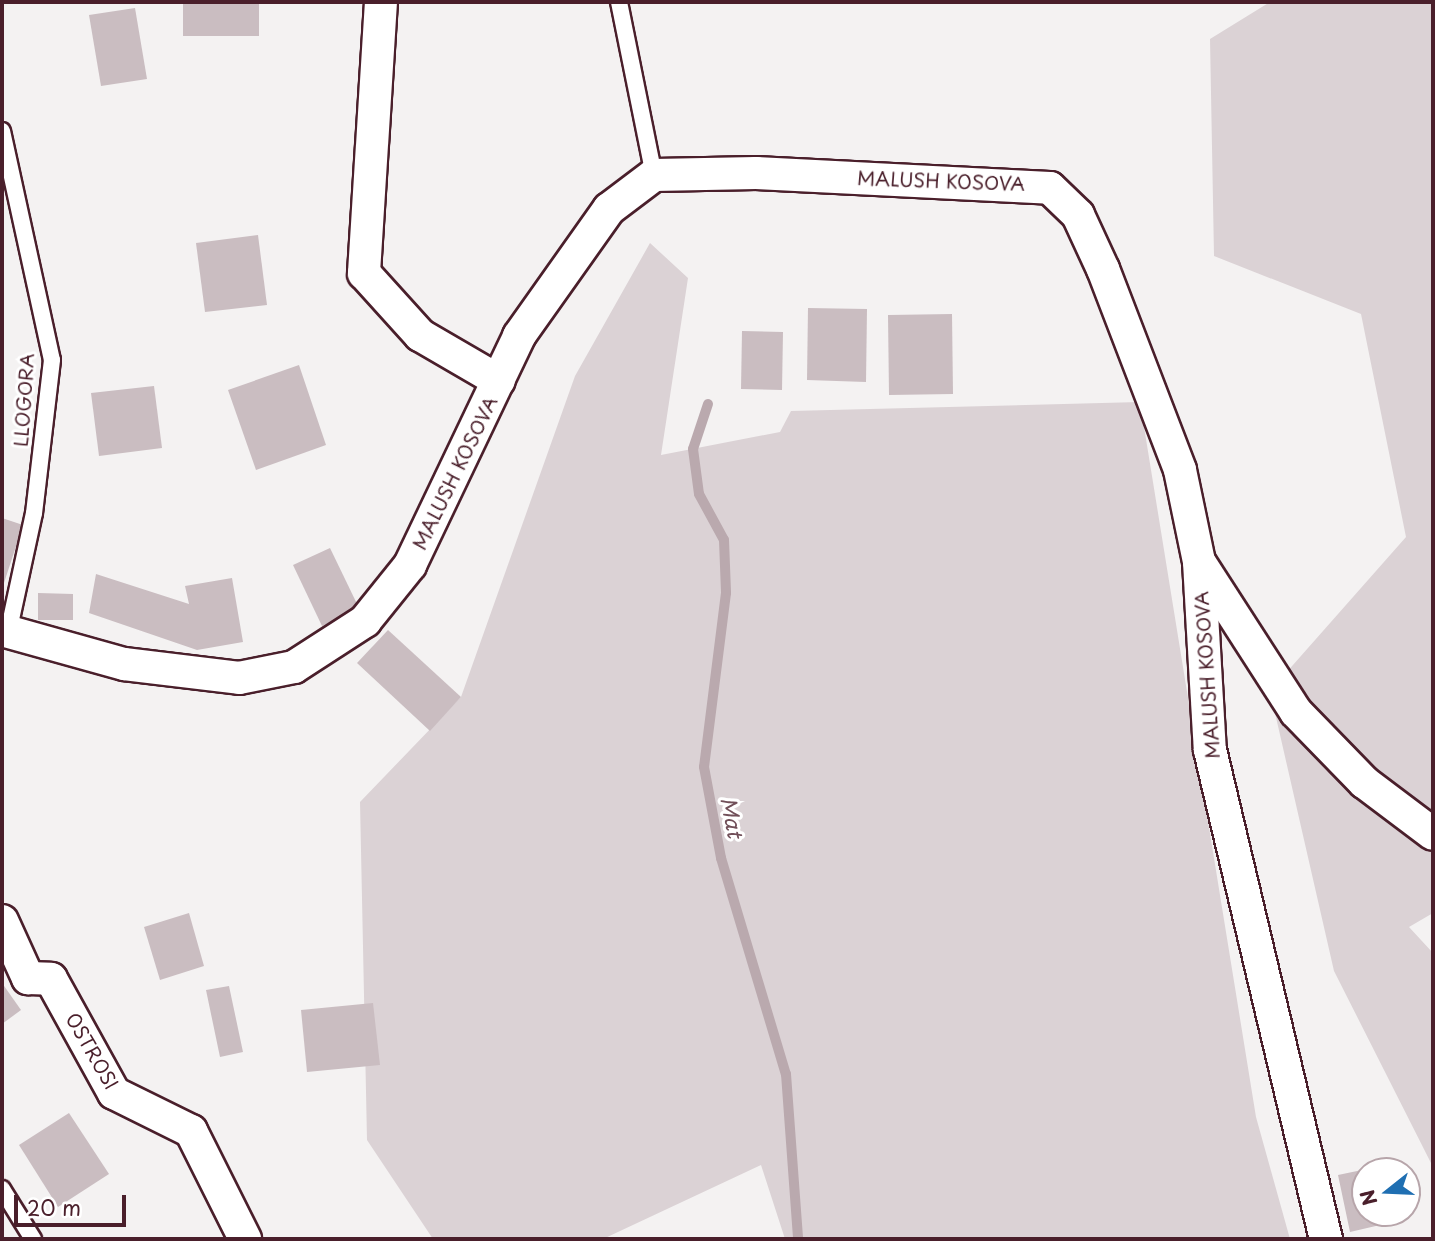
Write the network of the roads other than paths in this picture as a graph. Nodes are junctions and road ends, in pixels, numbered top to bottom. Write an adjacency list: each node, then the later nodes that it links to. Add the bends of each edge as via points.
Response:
1 (381, 2): 5 (street, via 364,273 420,335)
2 (619, 2): 4 (lane)
3 (2, 131): 7 (lane, LLOGORA, via 52,360 34,513)
4 (654, 175): 5 (street, MALUSH KOSOVA, via 609,209 519,336); 6 (street, MALUSH KOSOVA, via 1034,185 1065,199 1103,269 1180,470)
5 (499, 382): 7 (street, MALUSH KOSOVA, via 410,565 365,621 294,667 239,678 124,664)
6 (1199, 562): 8 (street, via 1296,712 1364,782); 13 (street, MALUSH KOSOVA, via 1210,750)
7 (5, 631)
8 (1433, 834)
9 (2, 921): 12 (street, OSTROSI, via 28,978 51,979 114,1093 191,1130)
10 (2, 1189): 11 (lane)
11 (33, 1239)
12 (245, 1239)
13 (1326, 1239)

